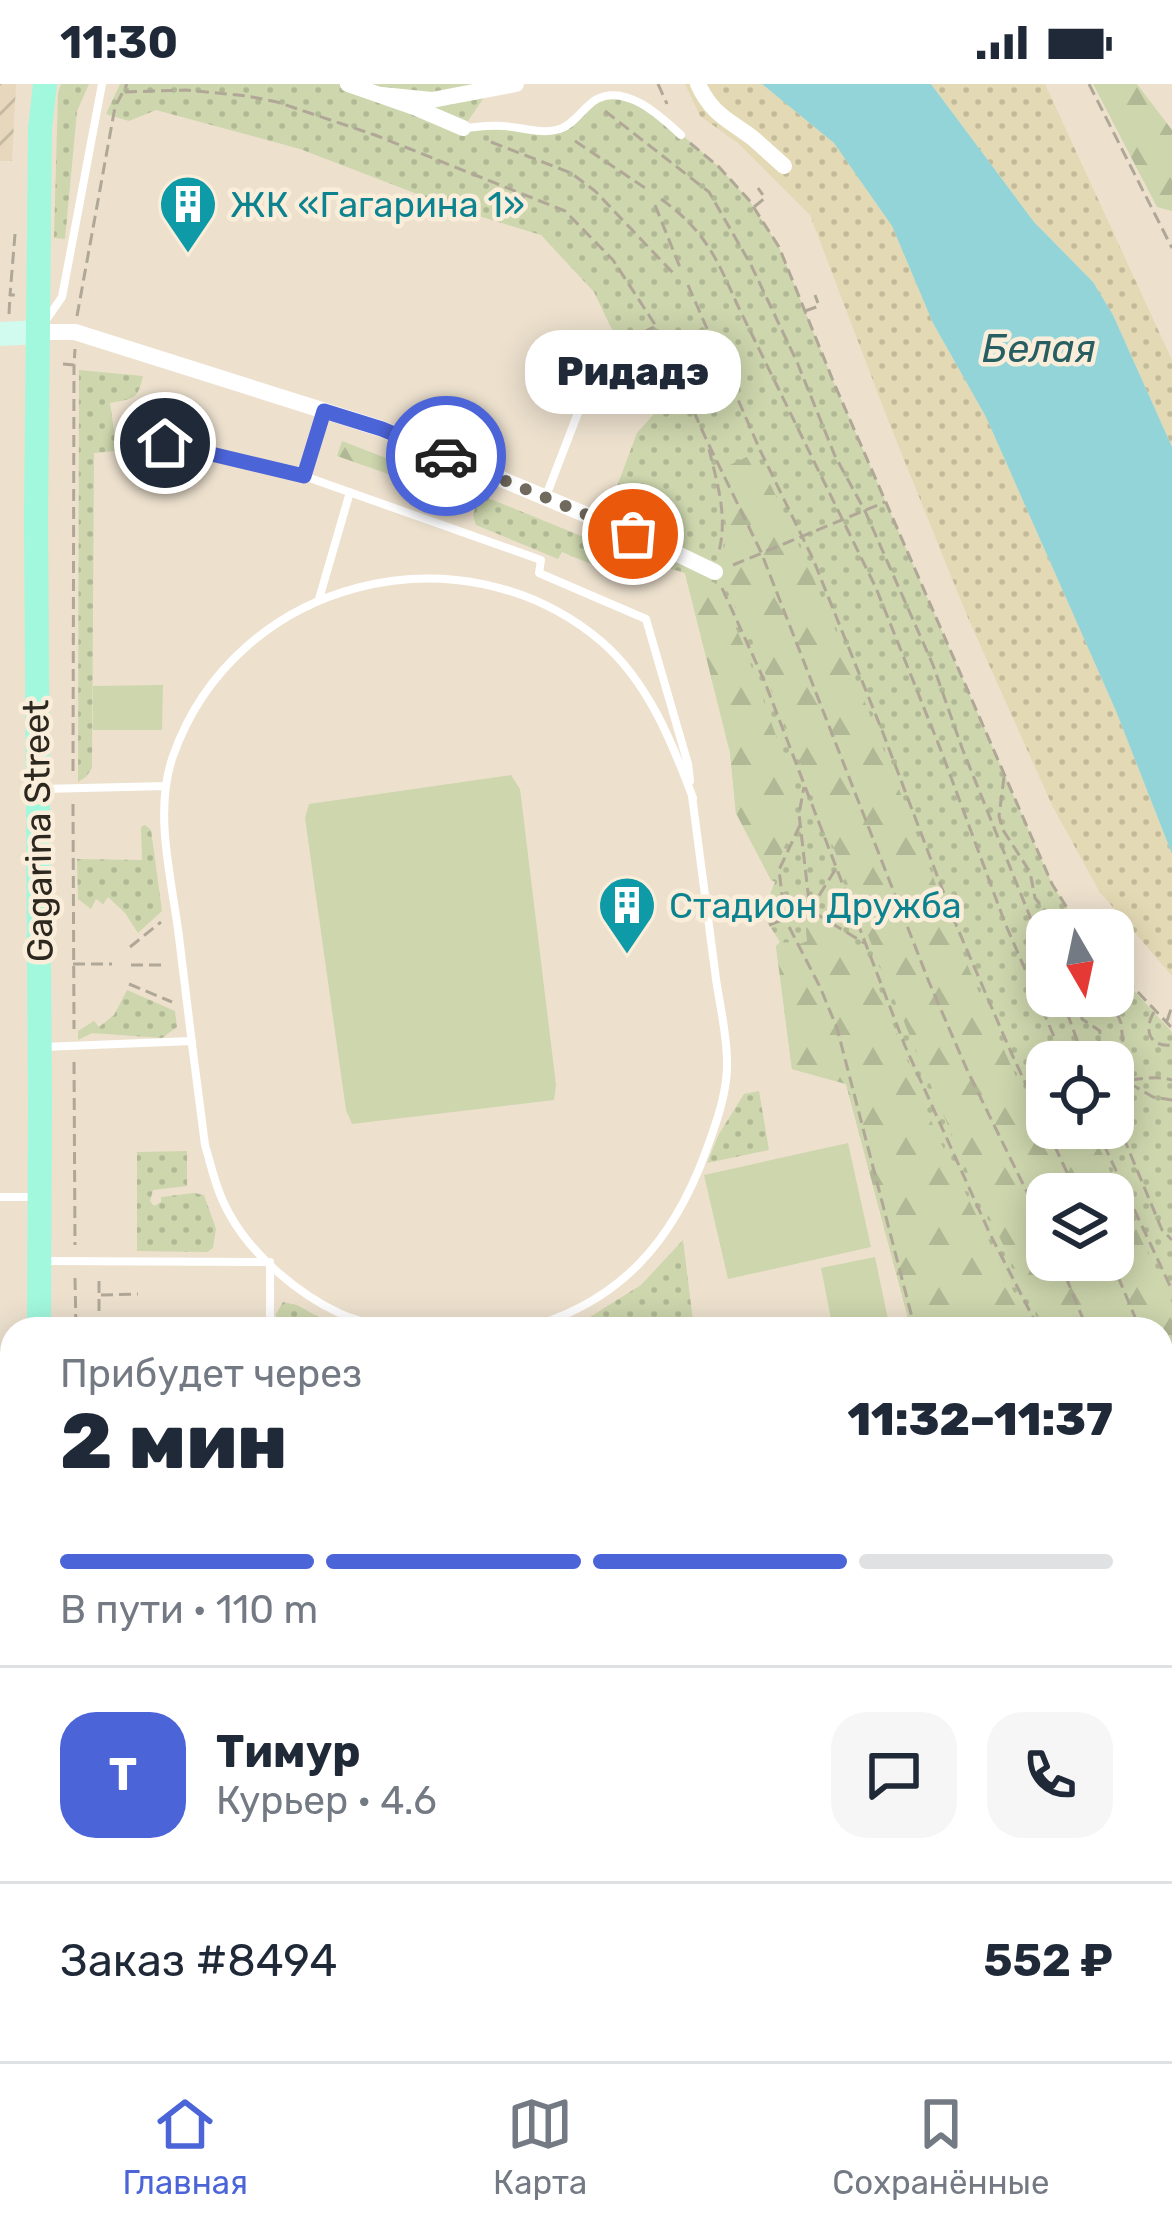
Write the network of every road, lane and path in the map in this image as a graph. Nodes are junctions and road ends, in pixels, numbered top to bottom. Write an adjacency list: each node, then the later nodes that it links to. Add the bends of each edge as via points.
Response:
1 (45, 84): 26 (main road, Gagarina Street)
2 (102, 84): 26 (lane, via 62,297)
3 (348, 84): 7 (street)
4 (516, 84): 7 (street, via 432,100)
5 (698, 84): 13 (street, via 724,120)
6 (1089, 84): 19 (path)
7 (382, 95): 9 (street)
8 (594, 102): 10 (lane); 11 (lane, via 632,100); 37 (path, via 697,180 720,208)
9 (463, 128): 10 (lane)
10 (559, 129): 15 (path)
11 (681, 135): 18 (path)
12 (512, 150): 21 (path, via 595,190)
13 (784, 166)
14 (758, 188): 18 (path, via 765,198)
15 (648, 190)
16 (661, 199): 38 (path, via 716,255)
17 (655, 205): 20 (path)
18 (754, 207): 24 (path)
19 (1172, 248)
20 (681, 270)
21 (675, 275)
22 (688, 284): 39 (path)
23 (815, 295): 24 (path, via 819,306)
24 (805, 311): 36 (path)
25 (656, 326): 29 (path, via 614,346)
26 (38, 332): 27 (main road); 30 (street, via 75,332); 46 (main road, Gagarina Street)
27 (0, 334)
28 (74, 364): 45 (path)
29 (593, 374): 35 (lane)
30 (324, 411): 33 (lane); 35 (street)
31 (707, 441): 40 (path, via 724,530)
32 (165, 443): 33 (lane)
33 (304, 476): 34 (lane)
34 (350, 493): 41 (lane); 47 (lane, via 541,560 539,573 646,620)
35 (546, 497): 40 (street)
36 (886, 502): 37 (path); 42 (path)
37 (865, 511): 38 (path); 50 (path)
38 (842, 518): 39 (path); 72 (path)
39 (802, 536): 40 (path); 83 (path, via 954,920)
40 (716, 576): 43 (path)
41 (319, 599): 44 (lane, via 258,637 211,684 182,734); 47 (lane, via 360,587 457,580 539,600 605,645 638,682)
42 (1005, 774): 51 (path, via 1003,830); 52 (path)
43 (804, 785): 48 (path); 49 (path)
44 (166, 786): 45 (lane); 53 (lane)
45 (73, 788): 46 (lane); 59 (path)
46 (37, 789): 76 (main road, Gagarina Street)
47 (693, 798): 101 (lane, via 728,1065 716,1124 683,1208 652,1252)
48 (800, 825): 54 (path); 55 (path, via 779,871)
49 (836, 868): 54 (path); 57 (path)
50 (1027, 909)
51 (1044, 909)
52 (1066, 909)
53 (176, 910): 58 (path); 62 (lane)
54 (810, 910): 55 (path); 57 (path)
55 (785, 920): 56 (path); 102 (path, via 837,1028)
56 (769, 925)
57 (866, 945): 103 (path)
58 (130, 947)
59 (73, 964): 60 (path); 75 (path)
60 (112, 964)
61 (131, 965): 62 (path)
62 (182, 965): 66 (lane)
63 (129, 983): 66 (path)
64 (1134, 988): 67 (path)
65 (1172, 1006): 69 (path)
66 (188, 1009): 71 (lane)
67 (1155, 1011): 69 (path); 74 (path, via 1148,1032 1160,1046)
68 (1082, 1017): 73 (path, via 1100,1031)
69 (1167, 1022): 70 (path)
70 (1172, 1028)
71 (192, 1041): 75 (lane); 90 (lane, via 217,1189)
72 (1056, 1041)
73 (1099, 1041)
74 (1172, 1045)
75 (74, 1047): 76 (lane); 88 (path)
76 (40, 1048): 85 (main road, Gagarina Street)
77 (1172, 1080): 78 (path)
78 (1134, 1081)
79 (1134, 1086): 80 (path)
80 (1172, 1100)
81 (1106, 1149): 93 (path)
82 (1128, 1149): 86 (path)
83 (1068, 1173)
84 (0, 1197): 85 (lane)
85 (39, 1197): 87 (main road, Gagarina Street)
86 (1172, 1240)
87 (39, 1261): 88 (lane); 96 (main road, Gagarina Street)
88 (75, 1261): 89 (lane); 97 (path)
89 (99, 1261): 90 (lane); 95 (path)
90 (270, 1262): 99 (lane); 100 (lane, via 308,1295)
91 (1068, 1281): 104 (path)
92 (1120, 1281): 105 (path)
93 (1172, 1290)
94 (138, 1294): 95 (path)
95 (99, 1295): 98 (path)
96 (38, 1317)
97 (76, 1317)
98 (99, 1317)
99 (270, 1317)
100 (351, 1317)
101 (561, 1317)
102 (912, 1317)
103 (1033, 1317)
104 (1083, 1317)
105 (1135, 1317)

